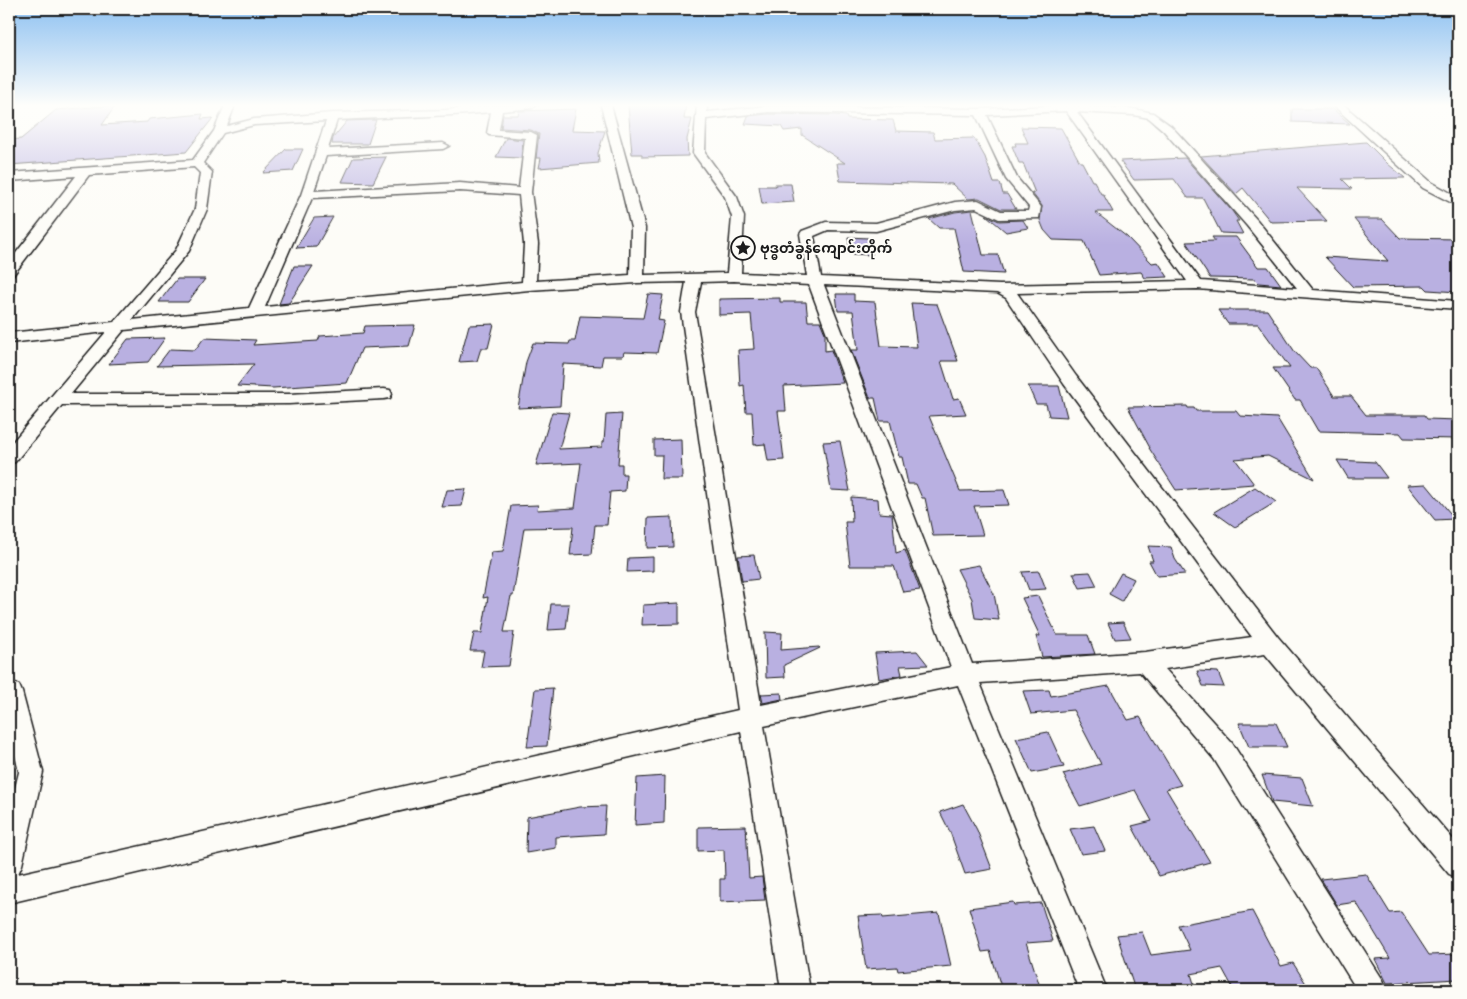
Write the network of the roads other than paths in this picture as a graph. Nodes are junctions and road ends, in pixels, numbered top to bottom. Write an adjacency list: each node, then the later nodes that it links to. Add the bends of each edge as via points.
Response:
1 (205, 152): 11 (street)
2 (345, 152): 10 (street)
3 (529, 152): 14 (street)
4 (618, 152): 19 (street, via 638,228)
5 (699, 152): 18 (street, via 731,196 738,217)
6 (999, 152): 21 (street, via 1012,180 1035,206 1034,216 999,215 978,204 955,206 876,228 826,226 807,234)
7 (1101, 152): 22 (street)
8 (1188, 152): 25 (street)
9 (1390, 152): 16 (street, via 1427,185)
10 (321, 153): 15 (street)
11 (197, 163): 12 (street); 28 (street, via 206,172 201,209 182,251)
12 (86, 171): 13 (street); 17 (street)
13 (9, 177)
14 (525, 192): 15 (street, via 460,187); 23 (street, via 531,244)
15 (307, 195): 27 (street)
16 (1458, 202)
17 (9, 271)
18 (734, 278): 20 (street); 21 (street)
19 (637, 279): 20 (street); 23 (street)
20 (694, 279): 37 (street, via 688,312)
21 (815, 282): 24 (street); 35 (street)
22 (1197, 284): 24 (street); 25 (street)
23 (529, 286): 27 (street)
24 (1000, 289): 33 (street, via 1011,295 1070,380)
25 (1309, 294): 26 (street)
26 (1458, 305)
27 (255, 312): 28 (street)
28 (119, 327): 29 (street); 31 (street)
29 (9, 338)
30 (384, 394): 31 (street, via 289,399)
31 (58, 400): 32 (street)
32 (9, 458)
33 (1270, 644): 34 (street); 39 (street)
34 (1146, 662): 35 (street); 43 (street, via 1223,751)
35 (965, 674): 37 (street); 42 (street)
36 (9, 692): 38 (street, via 31,772)
37 (751, 718): 40 (street); 41 (street)
38 (9, 865)
39 (1458, 865)
40 (9, 890)
41 (796, 990)
42 (1093, 990)
43 (1373, 990)

